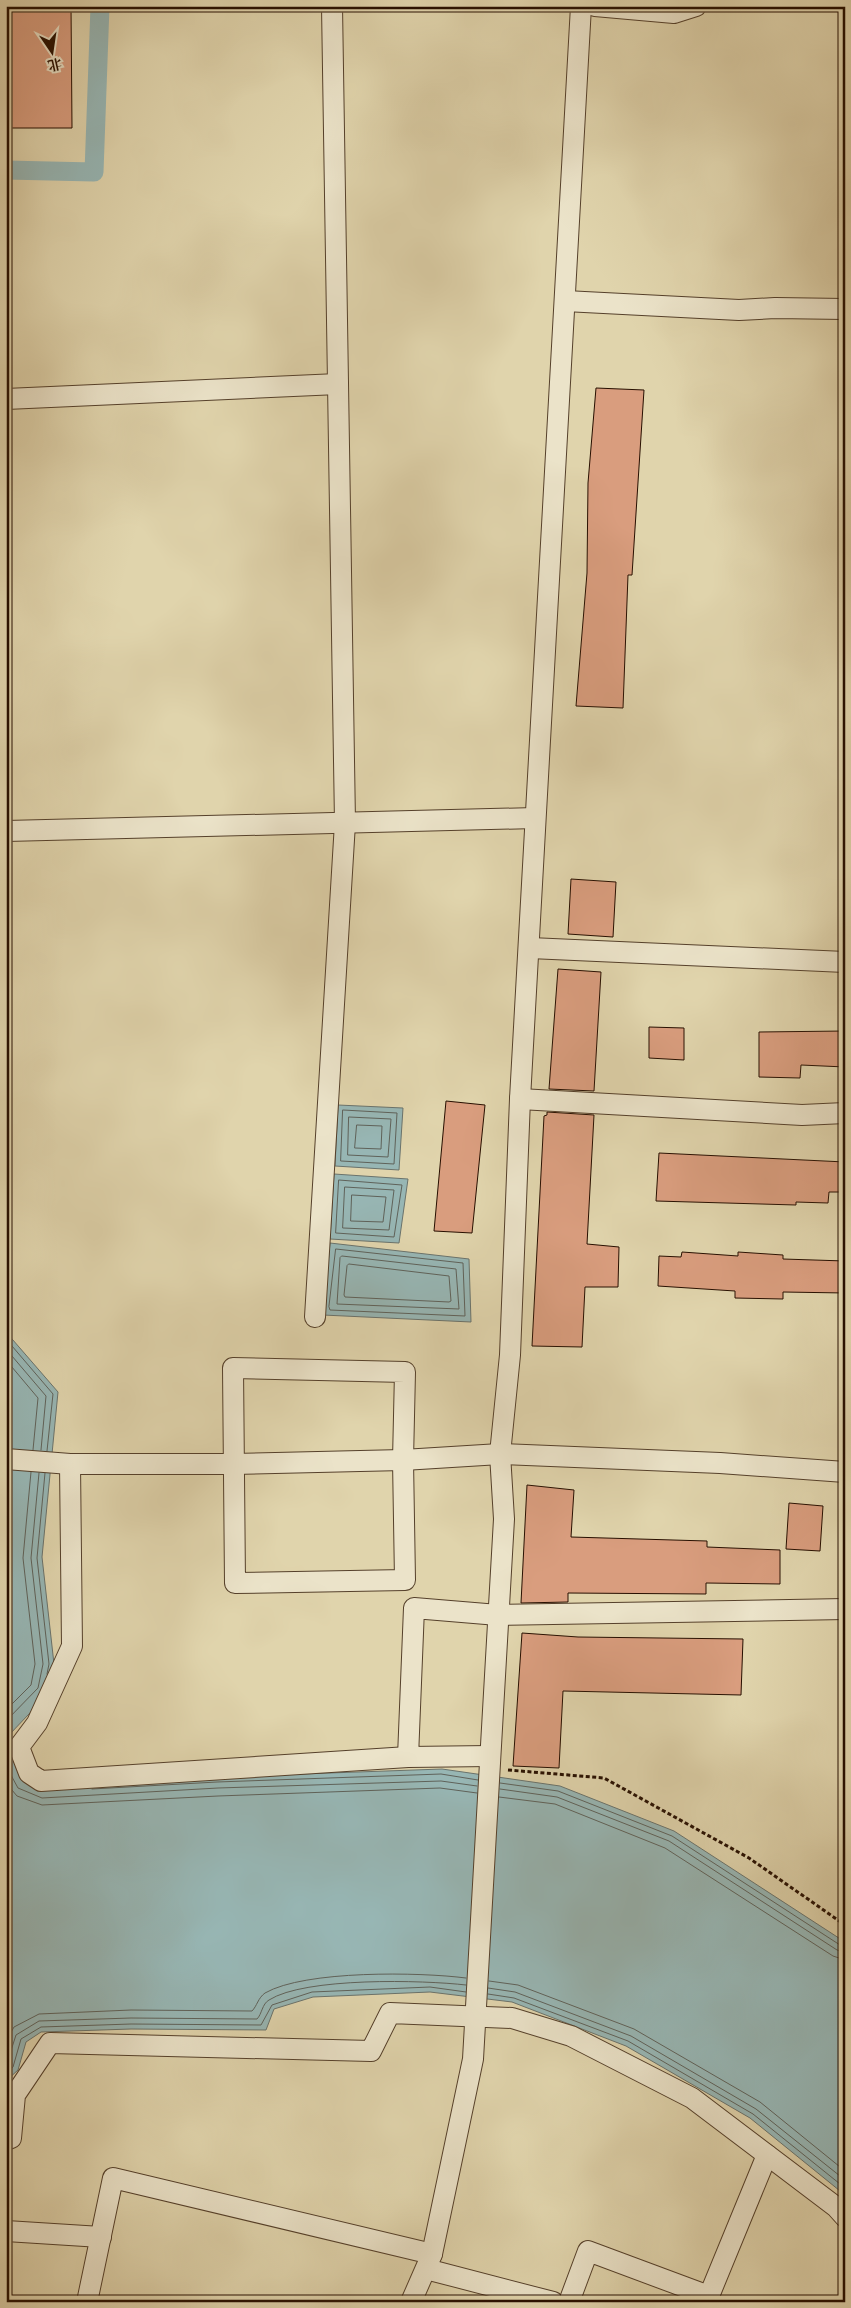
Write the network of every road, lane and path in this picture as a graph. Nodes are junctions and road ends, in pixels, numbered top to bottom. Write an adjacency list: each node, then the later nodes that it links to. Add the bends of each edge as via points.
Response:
1 (332, 6): 7 (street)
2 (581, 6): 5 (street)
3 (595, 6): 4 (street, via 674,12)
4 (696, 6)
5 (565, 301): 6 (street, via 740,310); 9 (street)
6 (845, 309)
7 (338, 384): 8 (street); 10 (street)
8 (6, 399)
9 (536, 818): 10 (street); 12 (street)
10 (346, 823): 11 (street); 16 (street)
11 (6, 831)
12 (530, 948): 13 (street); 14 (street)
13 (845, 962)
14 (520, 1099): 15 (street, via 802,1115); 17 (street, via 510,1355)
15 (845, 1113)
16 (315, 1317)
17 (500, 1454): 19 (street); 22 (street); 26 (street, via 504,1519)
18 (6, 1459): 20 (street)
19 (403, 1460): 21 (street); 21 (street, via 405,1372 233,1368); 23 (street)
20 (70, 1464): 21 (street); 27 (street, via 72,1646 38,1723 19,1747 29,1773 41,1781)
21 (233, 1464): 23 (street, via 235,1582)
22 (845, 1472)
23 (405, 1580): 24 (street)
24 (414, 1608): 26 (street); 27 (street)
25 (845, 1609): 26 (street)
26 (498, 1614): 28 (street)
27 (408, 1757): 28 (street)
28 (490, 1762): 29 (path, via 604,1778 750,1858); 30 (street)
29 (845, 1925)
30 (475, 2017): 31 (street, via 390,2013 371,2050 50,2043 15,2095 11,2138); 32 (street, via 512,2018 571,2036 692,2098); 36 (street, via 473,2059)
31 (6, 2140)
32 (767, 2156): 33 (street); 40 (street, via 709,2296 588,2252)
33 (845, 2217)
34 (6, 2231): 35 (street)
35 (101, 2237): 36 (street, via 113,2178); 37 (street)
36 (429, 2262): 38 (street); 39 (street)
37 (87, 2302)
38 (411, 2302)
39 (553, 2302)
40 (568, 2302)

